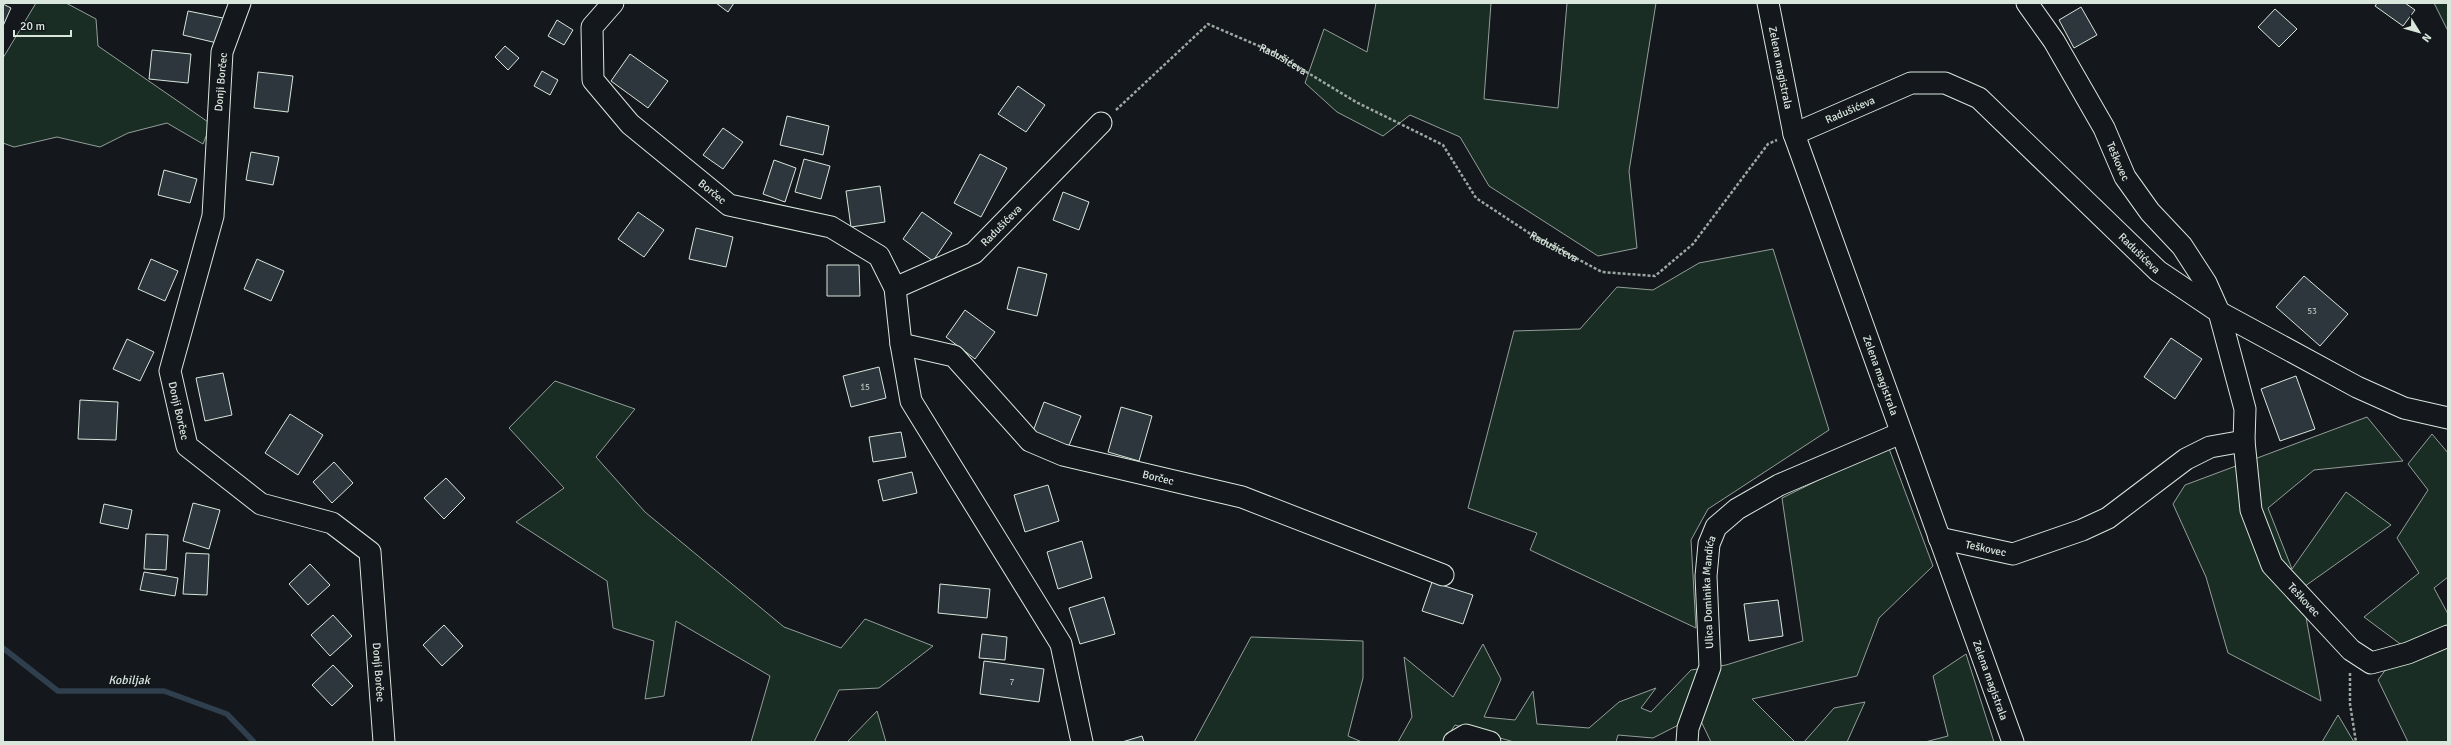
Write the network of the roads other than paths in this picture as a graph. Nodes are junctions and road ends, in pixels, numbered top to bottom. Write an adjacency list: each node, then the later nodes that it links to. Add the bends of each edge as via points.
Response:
1 (240, 3): 16 (street, Donji Borčec, via 222,52 213,216 170,371 186,446 261,504 332,523 370,552)
2 (613, 3): 7 (street, Borčec, via 592,27 593,80 630,124 729,205 831,227 879,256)
3 (1768, 3): 6 (street, Zelena magistrala)
4 (2027, 3): 8 (street, Teškovec, via 2054,41 2104,128 2125,177 2150,212 2182,246 2206,283)
5 (1101, 123): 7 (street, Radušićeva, via 974,253)
6 (1794, 134): 8 (street, Radušićeva, via 1911,84 1945,83 1979,98 2158,271); 11 (street, Zelena magistrala)
7 (896, 288): 9 (street, Borčec)
8 (2219, 312): 10 (street, via 2357,387 2404,408); 12 (street, Teškovec, via 2245,410)
9 (901, 344): 14 (street, Borčec, via 954,356 1030,441 1063,455 1242,497); 17 (street, Borčec, via 912,401 1061,644)
10 (2448, 418)
11 (1901, 433): 13 (street, Zelena magistrala); 20 (street, Ulica Dominika Mandića, via 1779,485 1737,509 1716,527 1709,544 1706,576 1710,666 1688,728)
12 (2244, 441): 13 (street, Teškovec, via 2210,447 2186,459 2108,518 2082,530 2012,554); 15 (street, Teškovec, via 2251,510 2272,565 2350,650 2371,664 2408,653)
13 (1939, 538): 21 (street, Zelena magistrala)
14 (1443, 575)
15 (2448, 636)
16 (384, 742)
17 (1082, 742)
18 (1454, 742): 19 (street, via 1466,735)
19 (1490, 742)
20 (1688, 742)
21 (2013, 742)

